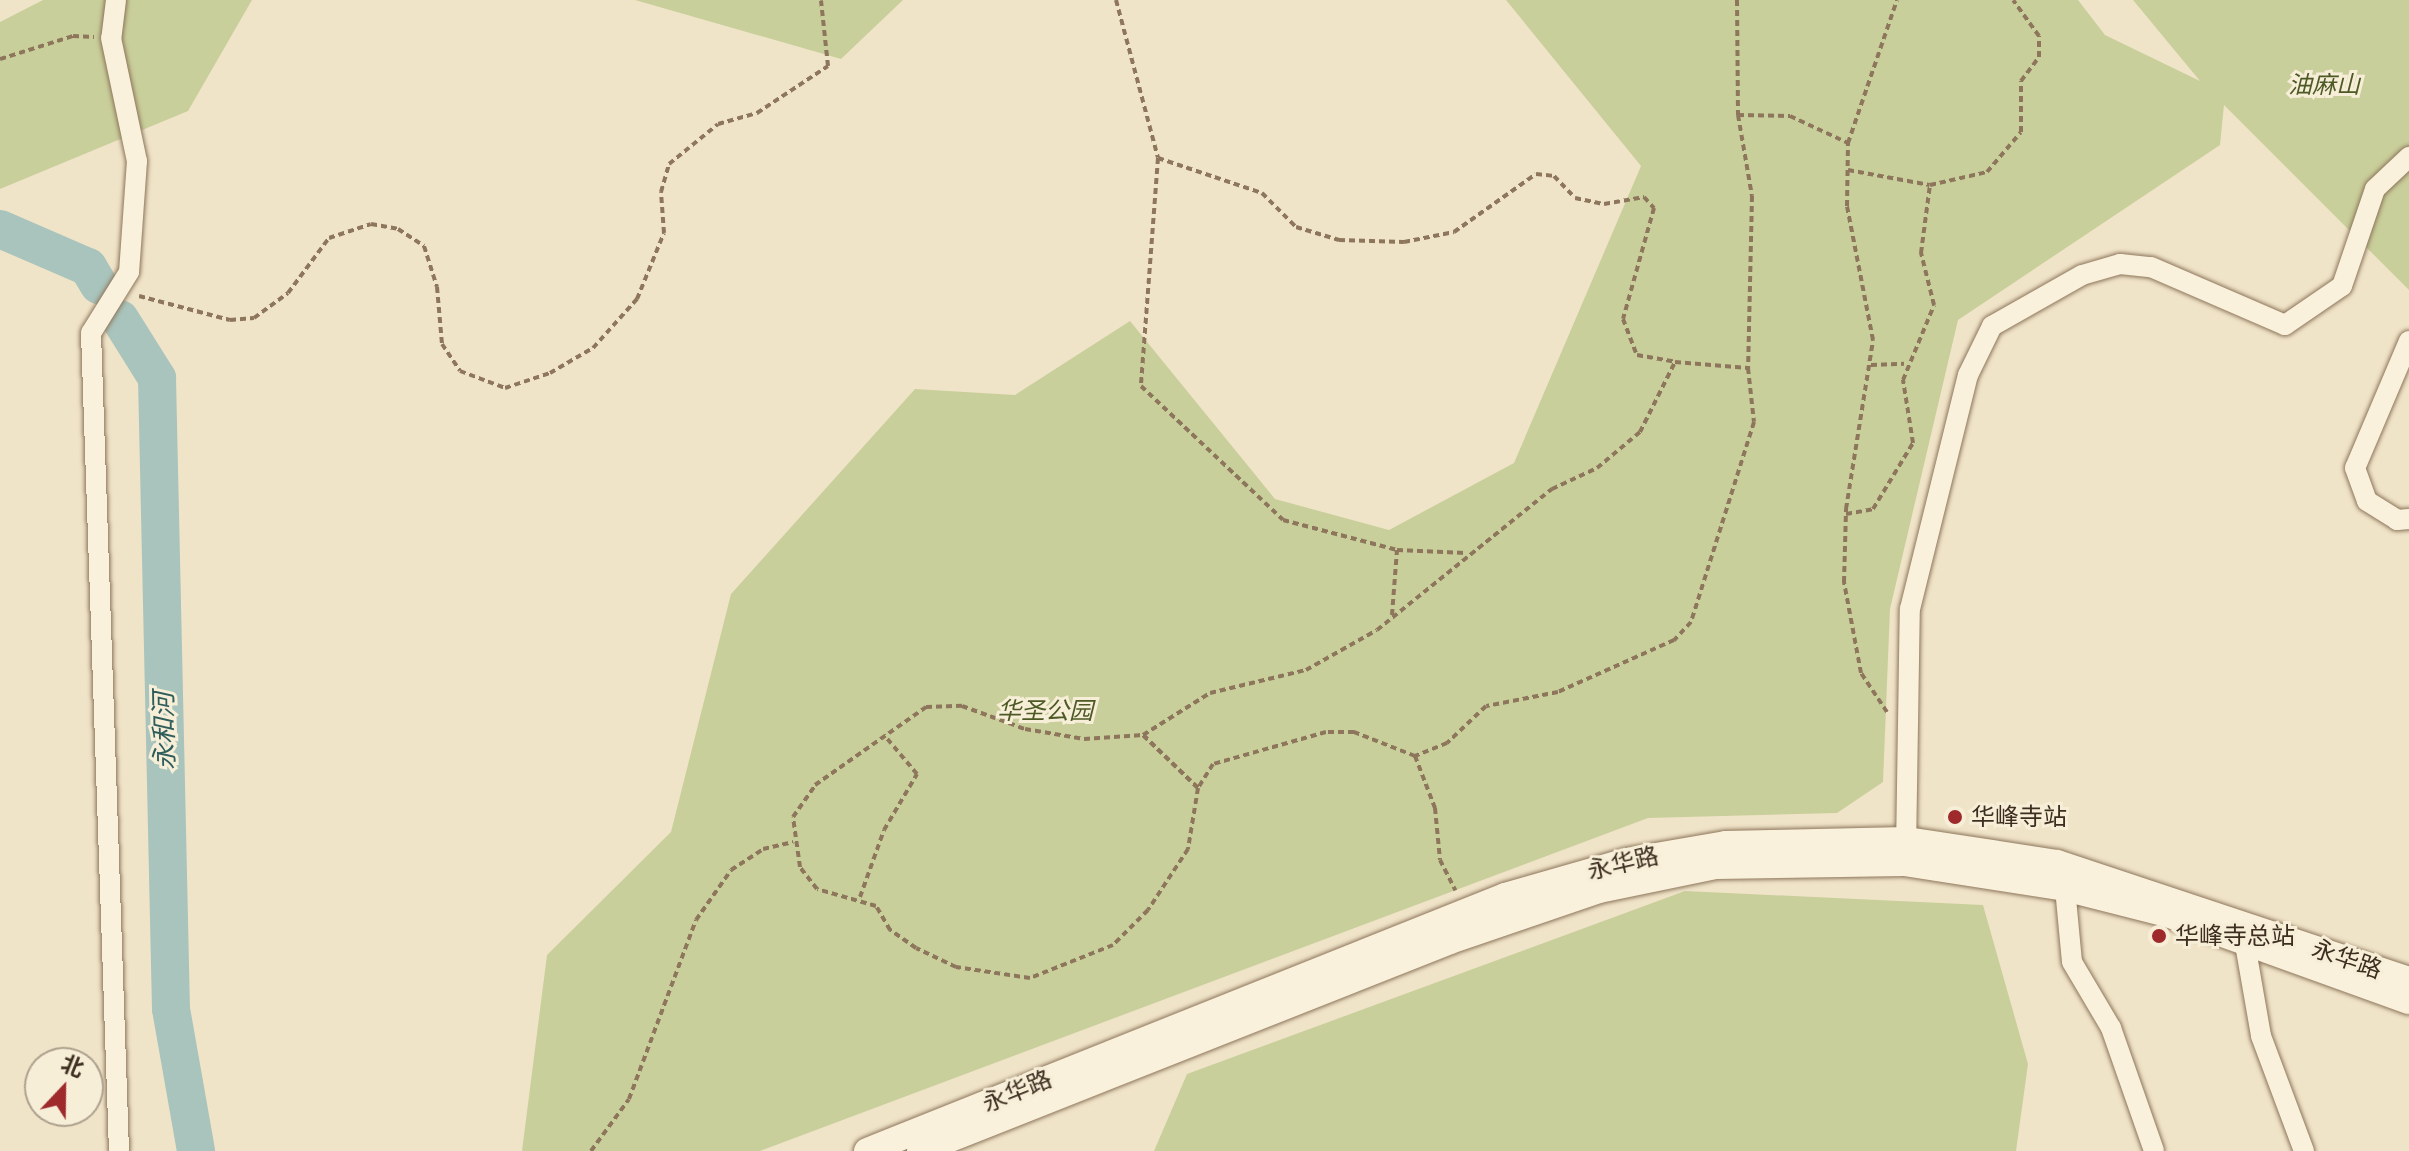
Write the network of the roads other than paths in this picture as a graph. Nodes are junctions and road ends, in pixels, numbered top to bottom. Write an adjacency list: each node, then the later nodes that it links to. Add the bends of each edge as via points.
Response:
1 (116, 0): 10 (street, via 111,38 137,161 129,272 91,333)
2 (2409, 157): 5 (street, via 2375,189 2342,286 2285,325 2151,267 2120,264 2082,275 1992,326 1968,375 1910,609)
3 (2409, 341): 4 (street, via 2355,468 2367,501 2381,514)
4 (2409, 519)
5 (1906, 852): 6 (street, 永华路); 8 (street, 永华路, via 2114,877); 11 (street, 永华路, via 1679,850 1465,911); 12 (street, 永华路, via 1716,866 1599,890 1450,941)
6 (2065, 888): 7 (street, 永华路, via 2167,914); 13 (street, via 2072,962 2111,1028)
7 (2245, 944): 9 (street, 永华路); 14 (street, via 2261,1036)
8 (2409, 980)
9 (2409, 1001)
10 (119, 1151)
11 (867, 1151)
12 (920, 1151)
13 (2154, 1151)
14 (2304, 1151)

